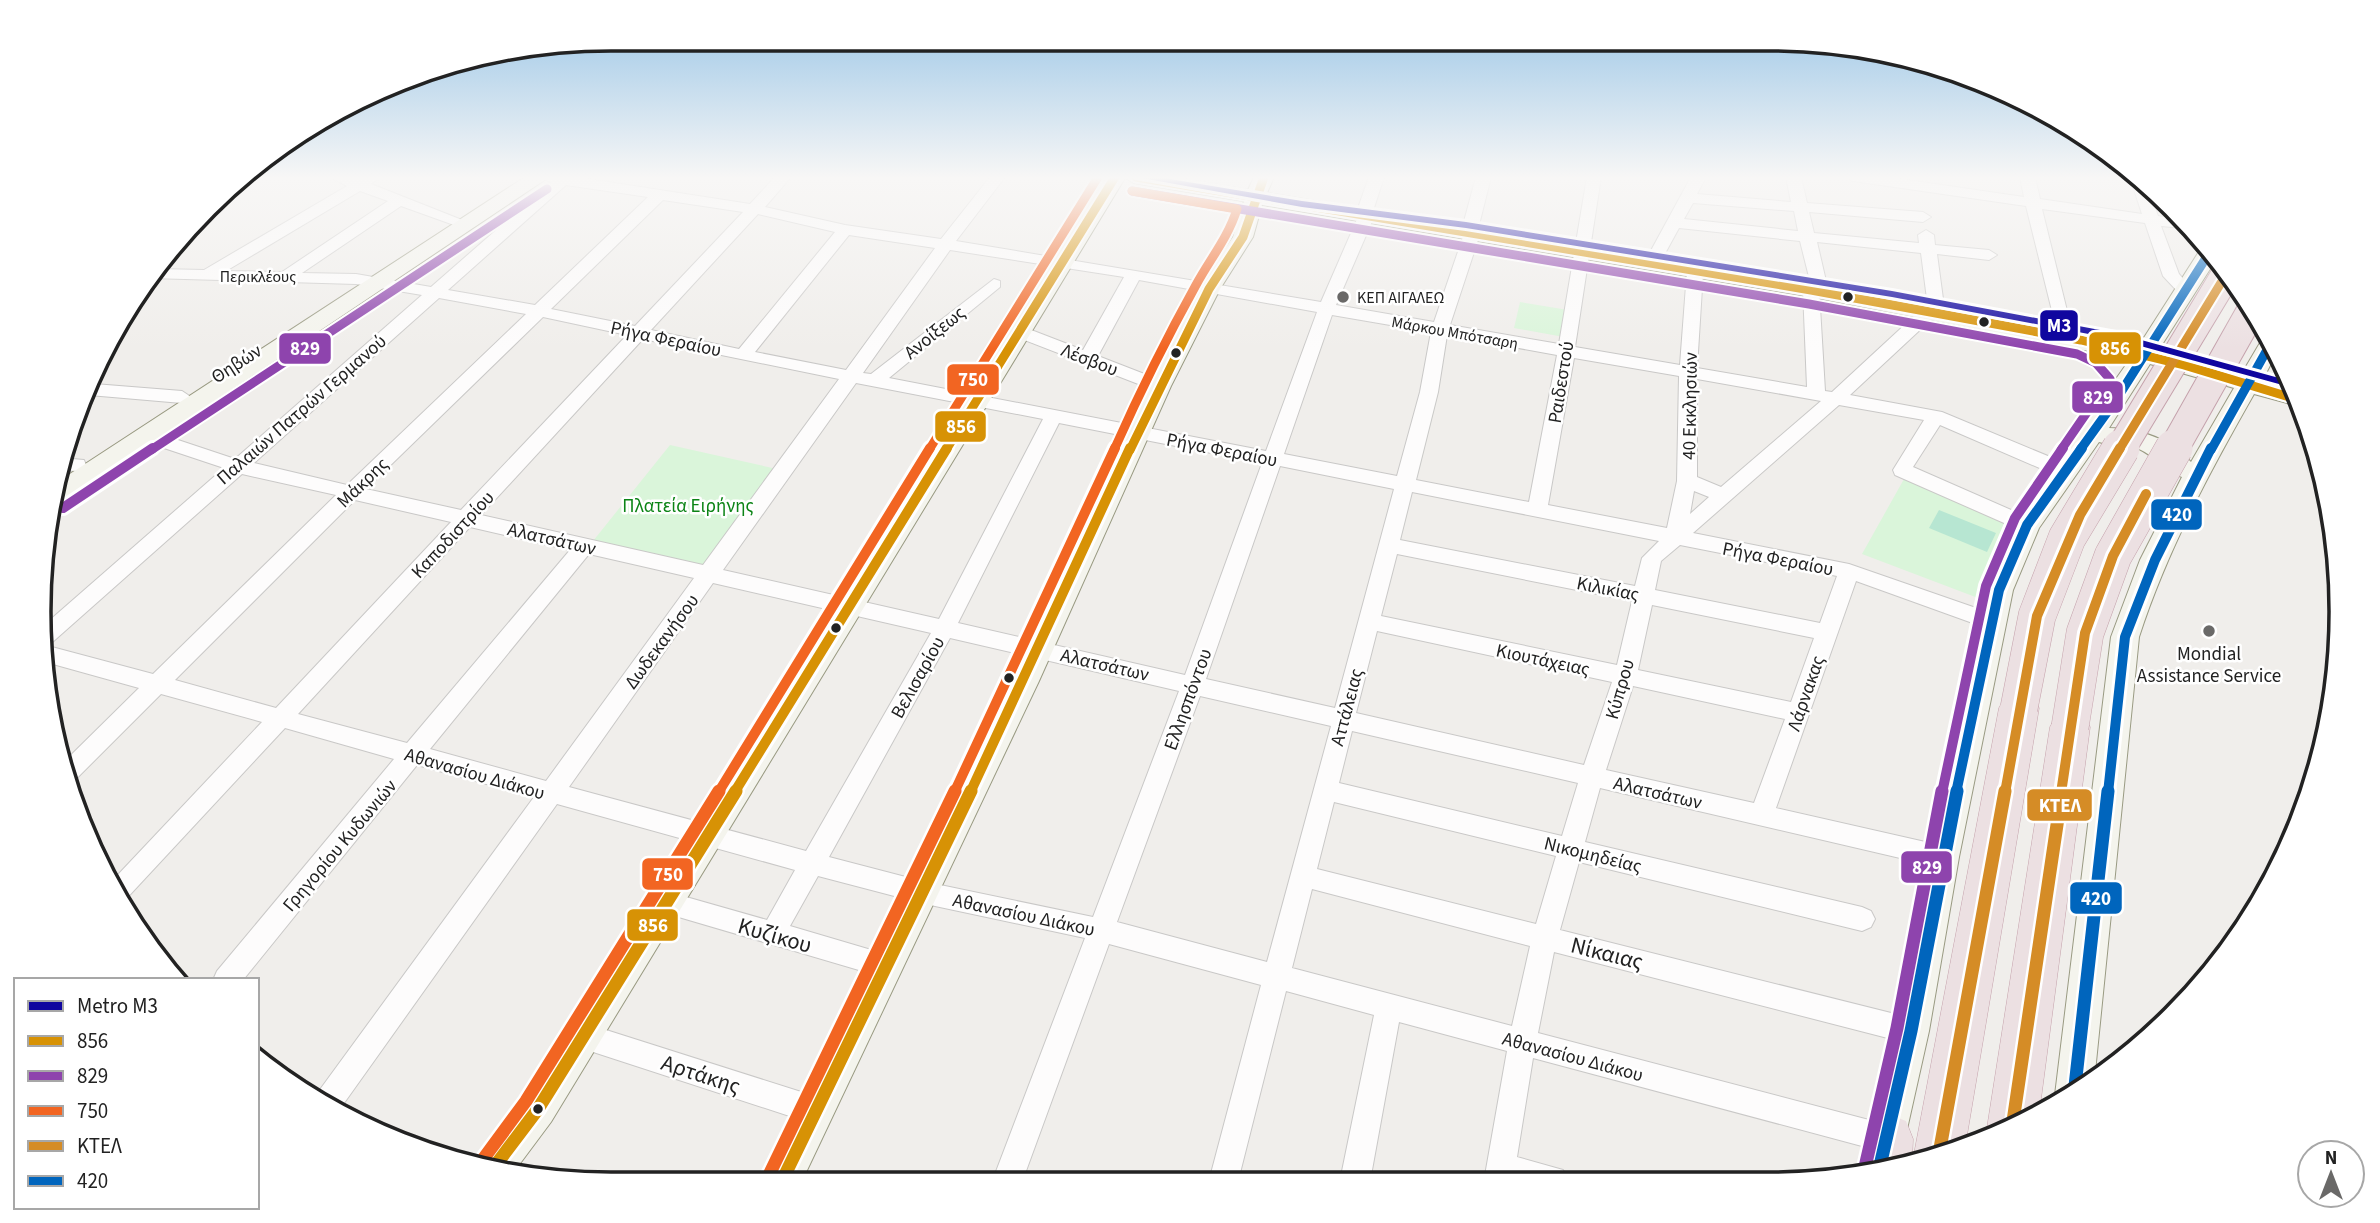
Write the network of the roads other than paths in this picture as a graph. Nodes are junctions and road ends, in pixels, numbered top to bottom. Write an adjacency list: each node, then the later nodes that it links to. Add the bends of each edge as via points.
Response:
1 (276, 234): 32 (street)
2 (349, 234): 33 (street)
3 (435, 234): 35 (main road, Θηβών)
4 (448, 234): 35 (main road, Θηβών)
5 (496, 234): 40 (street, Παλαιών Πατρών Γερμανού)
6 (619, 234): 44 (street, Μάκρης)
7 (731, 234): 48 (street, Καποδιστρίου)
8 (842, 234): 55 (street)
9 (874, 234): 23 (street, Μάρκου Μπότσαρη)
10 (954, 234): 23 (street, Δωδεκανήσου)
11 (1081, 234): 29 (main road)
12 (1243, 234): 39 (main road)
13 (1357, 234): 43 (street, Ελλησπόντου)
14 (1471, 234): 47 (street, Αττάλειας)
15 (1496, 234): 25 (main road)
16 (1585, 234): 25 (street, Ραιδεστού)
17 (1668, 234): 27 (street)
18 (1779, 234): 22 (street)
19 (1926, 234): 24 (street)
20 (2041, 234): 46 (street)
21 (2157, 234): 41 (street)
22 (1807, 237): 24 (street); 38 (street)
23 (946, 244): 29 (street, Μάρκου Μπότσαρη); 60 (street, Δωδεκανήσου)
24 (1928, 247): 26 (street); 42 (street)
25 (1583, 249): 27 (main road); 30 (main road); 53 (street, Ραιδεστού)
26 (1989, 255)
27 (1656, 256): 38 (main road)
28 (2205, 260): 41 (main road)
29 (1064, 262): 34 (street, Μάρκου Μπότσαρη); 49 (main road)
30 (1695, 272): 38 (main road); 59 (street, 40 Εκκλησιών)
31 (164, 274): 32 (street, Περικλέους)
32 (207, 275): 33 (street, Περικλέους)
33 (288, 275): 35 (street, Περικλέους)
34 (1133, 276): 39 (street, Μάρκου Μπότσαρη); 56 (street)
35 (371, 282): 40 (street, Ρήγα Φεραίου); 69 (main road, Θηβών); 76 (main road, Θηβών)
36 (2222, 282): 139 (highway, bridge, via 2067,538 2037,616)
37 (994, 284): 62 (street, Ανοίξεως)
38 (1814, 286): 42 (main road); 66 (street)
39 (1209, 289): 43 (street, Μάρκου Μπότσαρη); 64 (main road)
40 (434, 293): 44 (street, Ρήγα Φεραίου); 80 (street, Παλαιών Πατρών Γερμανού)
41 (2177, 303): 50 (main road, via 2148,329); 52 (main road); 57 (main road, via 2187,334)
42 (1933, 305): 46 (main road); 50 (main road); 66 (street, Κύπρου)
43 (1326, 309): 47 (street, Μάρκου Μπότσαρη); 77 (street, Ελλησπόντου)
44 (539, 312): 48 (street, Ρήγα Φεραίου); 84 (street, Μάκρης)
45 (2247, 319): 138 (highway, bridge, via 2113,556 2085,633)
46 (2062, 323): 50 (main road)
47 (1440, 329): 53 (street, Μάρκου Μπότσαρη); 82 (street, Αττάλειας, via 1429,392)
48 (639, 332): 55 (street, Ρήγα Φεραίου); 88 (street, Καποδιστρίου)
49 (1020, 332): 56 (street, Λέσβου); 71 (main road)
50 (2090, 335): 52 (main road); 65 (main road, via 2114,358)
51 (2260, 343): 57 (main road, via 2250,352)
52 (2146, 349): 57 (main road); 58 (main road); 65 (main road)
53 (1565, 351): 59 (street, Μάρκου Μπότσαρη); 87 (street, Ραιδεστού)
54 (2266, 353): 61 (main road)
55 (743, 355): 60 (street, Ρήγα Φεραίου)
56 (1088, 358): 64 (street, Λέσβου)
57 (2213, 360): 58 (main road); 61 (main road)
58 (2184, 365): 61 (main road); 65 (main road, via 2148,372); 74 (main road)
59 (1688, 372): 66 (street, Μάρκου Μπότσαρη); 81 (street, 40 Εκκλησιών)
60 (851, 376): 62 (street, Ρήγα Φεραίου); 94 (street, Δωδεκανήσου)
61 (2252, 378): 63 (main road); 68 (main road); 74 (main road)
62 (874, 381): 71 (street, Ρήγα Φεραίου)
63 (2279, 381)
64 (1159, 386): 75 (main road)
65 (2123, 386): 78 (main road)
66 (1830, 388): 73 (street, Μάρκου Μπότσαρη); 86 (street, Κύπρου)
67 (96, 390): 69 (street)
68 (2285, 394)
69 (182, 397): 79 (main road, Θηβών)
70 (2288, 399): 74 (main road, via 2265,398)
71 (976, 401): 72 (street, Ρήγα Φεραίου); 96 (main road)
72 (1054, 415): 75 (street, Ρήγα Φεραίου); 99 (street, Βελισαρίου)
73 (1936, 416): 78 (street, Μάρκου Μπότσαρη); 89 (street, via 1902,470)
74 (2230, 418): 85 (main road)
75 (1139, 432): 77 (street, Ρήγα Φεραίου); 102 (main road)
76 (147, 436): 80 (street, Αλατσάτων); 83 (main road, Θηβών)
77 (1274, 459): 82 (street, Ρήγα Φεραίου); 105 (street, Ελλησπόντου)
78 (2073, 459): 85 (main road, via 2088,440 2107,436 2150,444 2181,466 2188,478); 89 (main road)
79 (70, 465)
80 (236, 466): 84 (street, Αλατσάτων); 100 (street, Παλαιών Πατρών Γερμανού)
81 (1687, 481): 86 (street); 90 (street, 40 Εκκλησιών)
82 (1403, 484): 87 (street, Ρήγα Φεραίου); 91 (street, Αττάλειας)
83 (65, 490)
84 (351, 492): 88 (street, Αλατσάτων); 106 (street, Μάκρης)
85 (2188, 493): 135 (main road, via 2159,548 2125,636)
86 (1725, 496): 90 (street, Κύπρου)
87 (1537, 510): 90 (street, Ρήγα Φεραίου)
88 (467, 519): 92 (street, Αλατσάτων); 109 (street, Καποδιστρίου)
89 (2027, 525): 98 (main road, via 1999,590)
90 (1675, 538): 93 (street, Ρήγα Φεραίου); 95 (street, Κύπρου, via 1651,558)
91 (1390, 545): 95 (street, Κιλικίας); 97 (street, Αττάλειας)
92 (584, 546): 94 (street, Αλατσάτων); 110 (street, Γρηγορίου Κυδωνιών)
93 (1849, 571): 98 (street, Ρήγα Φεραίου); 101 (street, Λάρνακας)
94 (708, 575): 96 (street, Αλατσάτων); 114 (street, Δωδεκανήσου)
95 (1643, 595): 101 (street, Κιλικίας); 104 (street, Κύπρου)
96 (849, 605): 99 (street, Αλατσάτων); 116 (main road)
97 (1370, 621): 104 (street, Κιουτάχειας); 108 (street, Αττάλειας)
98 (1992, 622): 118 (main road)
99 (945, 627): 102 (street, Αλατσάτων); 119 (street, Βελισαρίου)
100 (52, 631)
101 (1826, 632): 107 (street, Λάρνακας)
102 (1039, 648): 105 (street, Αλατσάτων); 122 (main road)
103 (53, 656): 106 (street, Αθανασίου Διάκου)
104 (1625, 677): 107 (street, Κιουτάχειας); 112 (street, Κύπρου)
105 (1193, 684): 108 (street, Αλατσάτων); 125 (street, Ελλησπόντου)
106 (158, 685): 109 (street, Αθανασίου Διάκου); 111 (street, Μάκρης)
107 (1800, 713): 115 (street, Λάρνακας)
108 (1343, 718): 112 (street, Αλατσάτων); 113 (street, Αττάλειας)
109 (281, 719): 110 (street, Αθανασίου Διάκου); 121 (street, Καποδιστρίου)
110 (413, 755): 114 (street, Αθανασίου Διάκου); 130 (street, Γρηγορίου Κυδωνιών)
111 (73, 767)
112 (1592, 776): 115 (street, Αλατσάτων); 117 (street, Κύπρου)
113 (1324, 790): 117 (street, Νικομηδείας); 120 (street, Αττάλειας)
114 (549, 793): 116 (street, Αθανασίου Διάκου); 136 (street, Δωδεκανήσου)
115 (1762, 816): 118 (street, Αλατσάτων)
116 (707, 834): 119 (street, Αθανασίου Διάκου); 123 (main road)
117 (1572, 849): 124 (street, Νικομηδείας); 127 (street, Κύπρου)
118 (1943, 858): 132 (main road)
119 (812, 864): 122 (street, Αθανασίου Διάκου); 126 (street, Βελισαρίου)
120 (1302, 876): 127 (street, Νίκαιας); 129 (street, Αττάλειας)
121 (123, 887)
122 (921, 892): 125 (street, Αθανασίου Διάκου); 128 (main road)
123 (665, 902): 126 (street, Κυζίκου); 133 (main road)
124 (1862, 919)
125 (1101, 930): 129 (street, Αθανασίου Διάκου); 143 (street, Ελλησπόντου)
126 (772, 935): 128 (street, Κυζίκου)
127 (1545, 937): 132 (street, Νίκαιας); 134 (street, Κύπρου)
128 (886, 966): 137 (main road)
129 (1278, 977): 131 (street, Αθανασίου Διάκου); 144 (street, Αττάλειας)
130 (228, 978)
131 (1389, 1006): 134 (street, Αθανασίου Διάκου); 145 (street)
132 (1911, 1031): 140 (main road)
133 (584, 1036): 137 (street, Αρτάκης); 141 (main road)
134 (1523, 1043): 140 (street, Αθανασίου Διάκου); 146 (street, Κύπρου)
135 (2076, 1081)
136 (332, 1097)
137 (817, 1111): 142 (main road)
138 (2014, 1116)
139 (1941, 1145)
140 (1884, 1159)
141 (499, 1160)
142 (786, 1172)
143 (1011, 1172)
144 (1225, 1172)
145 (1357, 1172)
146 (1499, 1172)

